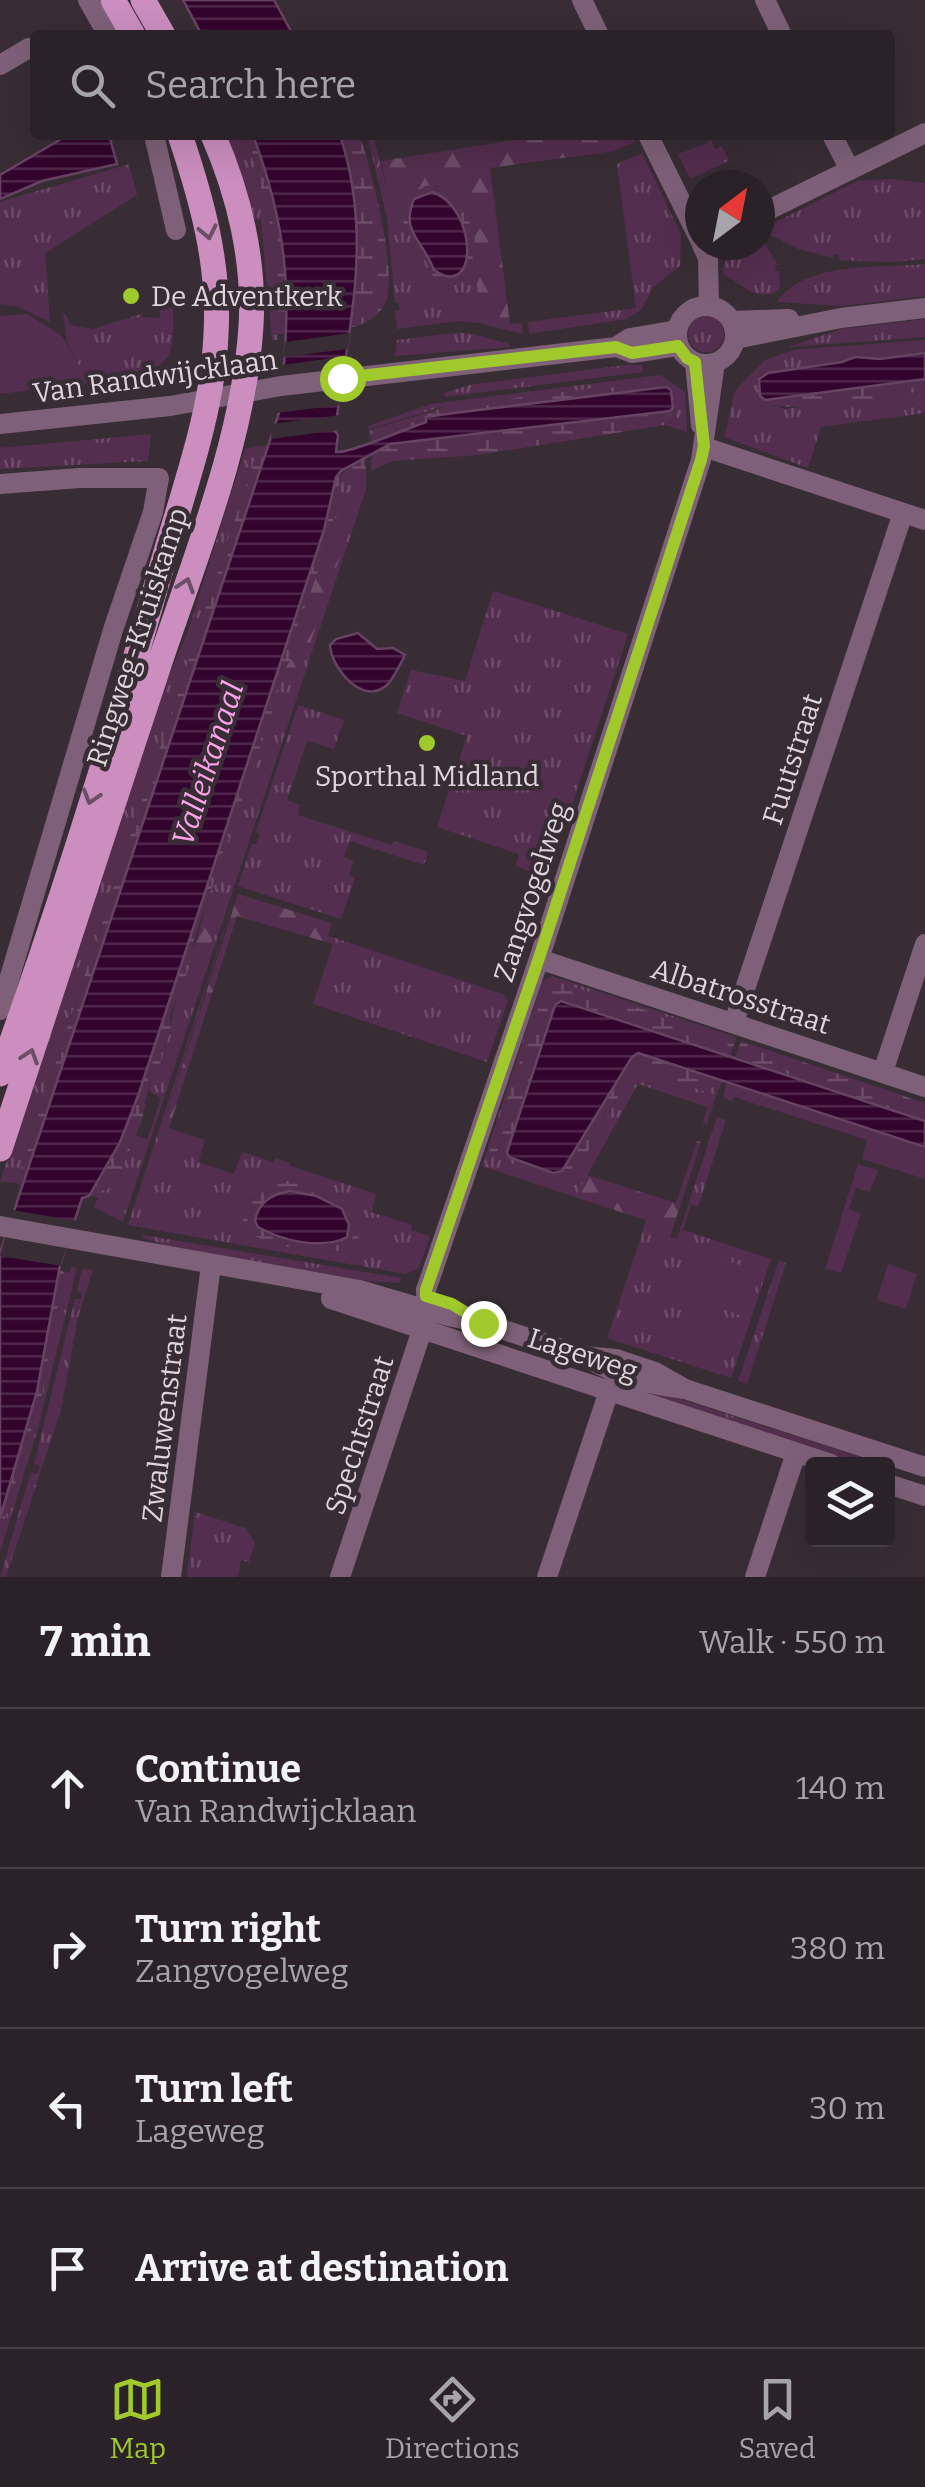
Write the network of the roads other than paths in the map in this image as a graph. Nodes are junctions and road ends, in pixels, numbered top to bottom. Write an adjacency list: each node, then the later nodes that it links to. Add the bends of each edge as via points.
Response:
1 (88, 0): 6 (street)
2 (114, 0): 7 (main road)
3 (143, 0): 8 (main road)
4 (582, 0): 9 (street)
5 (765, 0): 10 (street)
6 (105, 30)
7 (130, 30)
8 (160, 30)
9 (597, 30)
10 (780, 30)
11 (28, 48): 12 (street)
12 (0, 65)
13 (925, 133): 19 (street)
14 (155, 140): 22 (street)
15 (182, 140): 30 (main road, Ringweg-Kruiskamp, one-way to 30, via 215,269 216,338)
16 (215, 140): 29 (main road, Ringweg-Kruiskamp, via 249,260 251,324)
17 (650, 140): 21 (street)
18 (835, 140): 19 (street)
19 (850, 170): 20 (street)
20 (775, 207)
21 (685, 210)
22 (176, 230)
23 (708, 260): 24 (street)
24 (708, 306): 26 (street, via 718,308); 27 (street, via 692,309 680,322)
25 (925, 308): 26 (street)
26 (734, 330): 28 (street, via 729,354)
27 (678, 338): 28 (street, via 687,358); 29 (street, Van Randwijcklaan, via 630,338 616,347)
28 (705, 363): 32 (street, Zangvogelweg)
29 (242, 391): 30 (street, Van Randwijcklaan); 43 (main road, Ringweg-Kruiskamp, one-way to 29, via 194,560)
30 (206, 401): 31 (street, Van Randwijcklaan); 41 (main road, Ringweg-Kruiskamp, one-way to 41, via 128,680)
31 (0, 424)
32 (704, 446): 34 (street); 37 (street, Zangvogelweg)
33 (0, 484): 38 (street, Ringweg-Kruiskamp, via 158,478)
34 (903, 513): 35 (street); 39 (street, Fuutstraat)
35 (925, 520)
36 (925, 944): 40 (street)
37 (539, 958): 39 (street, Albatrosstraat); 47 (street, Zangvogelweg)
38 (0, 1010)
39 (734, 1022): 40 (street, Albatrosstraat)
40 (883, 1072): 42 (street, Albatrosstraat)
41 (0, 1074)
42 (925, 1087)
43 (0, 1149)
44 (4, 1226): 45 (street, Lageweg)
45 (211, 1265): 46 (street, Lageweg); 54 (street, Zwaluwenstraat)
46 (333, 1286): 47 (street, Lageweg, via 404,1289); 47 (street, Lageweg, via 331,1299)
47 (425, 1311): 48 (street, Lageweg); 51 (street, Lageweg, via 452,1304 483,1323 612,1372 685,1389); 55 (street, Spechtstraat)
48 (608, 1391): 49 (street, Lageweg); 56 (street)
49 (796, 1453): 50 (street, Lageweg); 57 (street)
50 (809, 1457)
51 (923, 1467)
52 (895, 1486): 53 (street)
53 (925, 1496)
54 (171, 1577)
55 (340, 1577)
56 (547, 1577)
57 (754, 1577)

